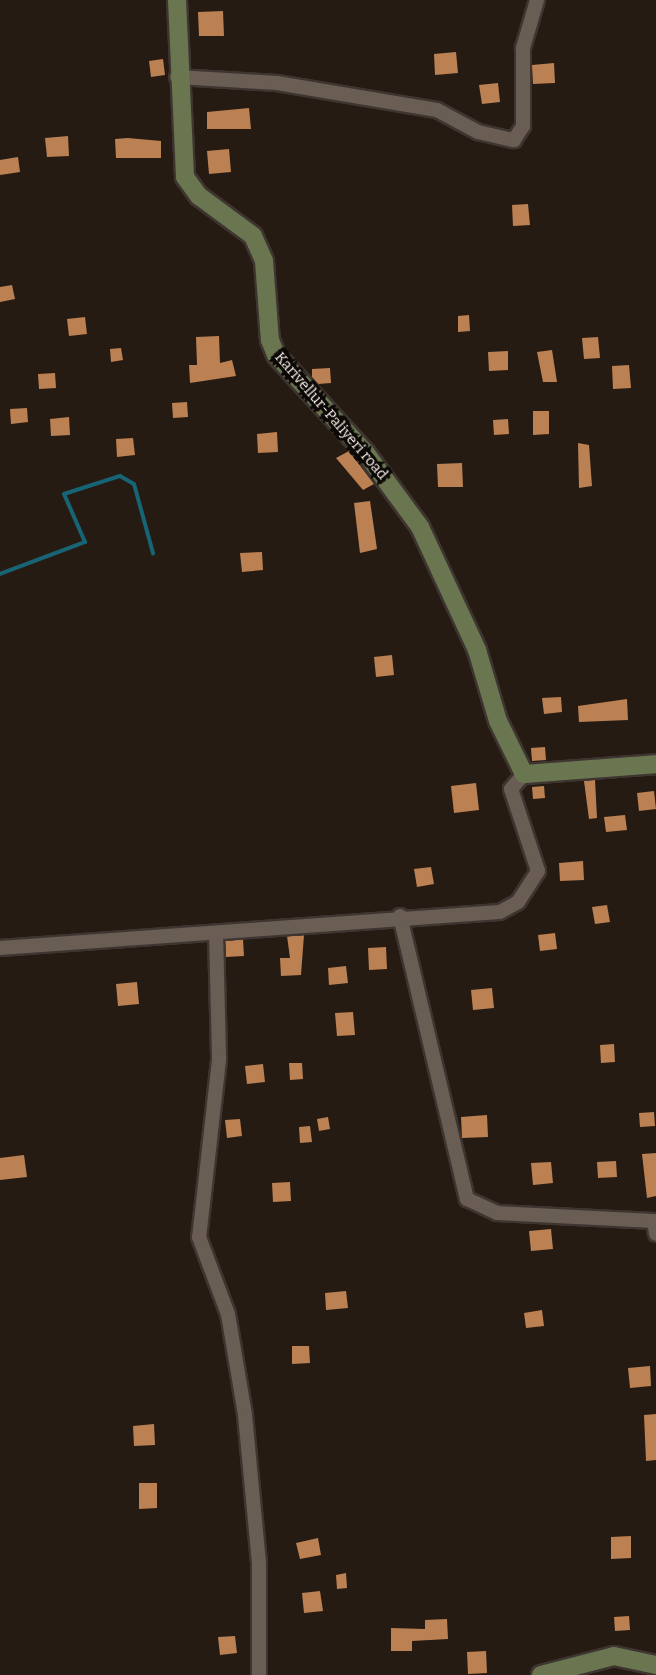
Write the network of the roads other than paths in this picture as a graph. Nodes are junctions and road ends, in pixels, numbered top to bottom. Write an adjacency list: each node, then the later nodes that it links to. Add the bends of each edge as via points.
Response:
1 (177, 0): 3 (main road, Karivellur-Paliyeri road)
2 (537, 0): 3 (street, via 523,48 523,126 514,140 478,132 437,110 277,83)
3 (177, 77): 5 (main road, Karivellur-Paliyeri road, via 185,177 199,196 253,236 264,261 276,355 365,452 420,527 477,650 498,721)
4 (656, 764): 5 (main road)
5 (524, 774): 6 (street, via 511,789 538,871 528,890 500,912)
6 (400, 916): 7 (street); 9 (street, via 468,1199 497,1214 654,1221)
7 (216, 933): 8 (street); 11 (street, via 219,1060 199,1237 228,1314 250,1451 260,1564)
8 (0, 948)
9 (656, 1234)
10 (656, 1665): 12 (main road, via 614,1656)
11 (260, 1675)
12 (541, 1675)

